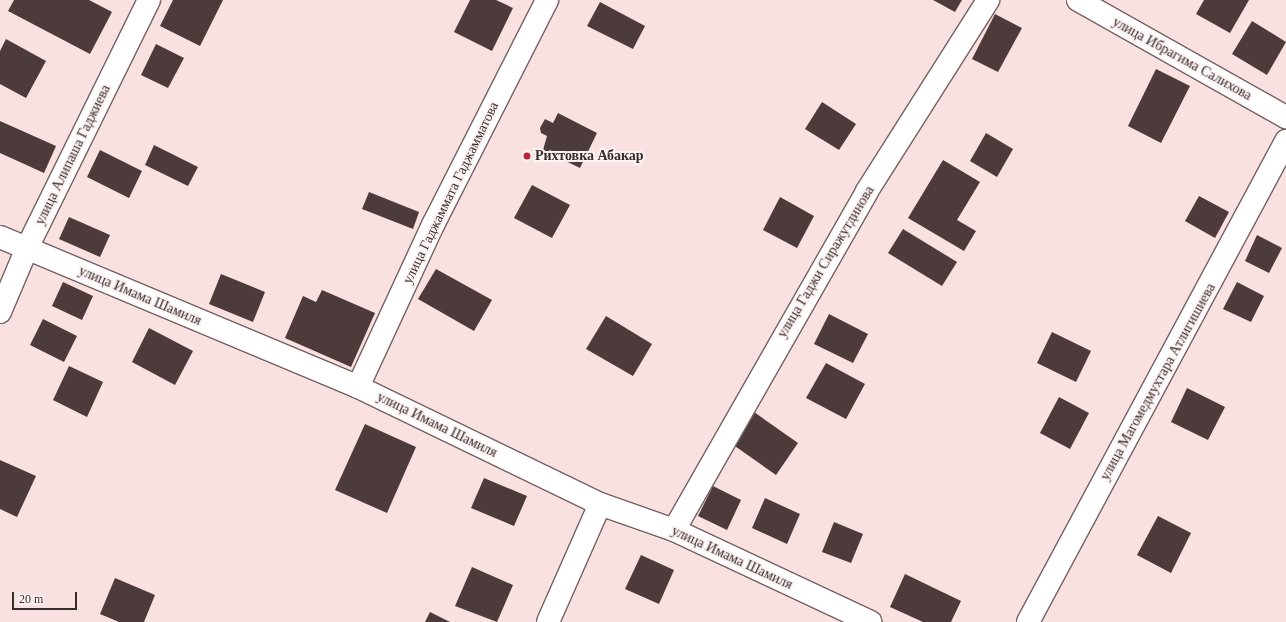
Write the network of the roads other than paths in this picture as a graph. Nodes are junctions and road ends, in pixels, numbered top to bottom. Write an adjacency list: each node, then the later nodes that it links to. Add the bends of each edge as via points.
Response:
1 (149, 0): 8 (street, улица Алипаша Гаджиева)
2 (547, 0): 10 (street, улица Гаджаммата Гаджамматова, via 433,225)
3 (988, 0): 12 (street, улица Гаджи Сиражутдинова, via 867,191 770,355)
4 (1078, 0): 5 (street, улица Ибрагима Салихова)
5 (1286, 117)
6 (1286, 141): 15 (street, улица Магомедмухтара Атлигишиева)
7 (0, 237): 8 (street, улица Имама Шамиля)
8 (27, 248): 9 (street, улица Алипаша Гаджиева); 10 (street, улица Имама Шамиля)
9 (0, 312)
10 (358, 387): 11 (street, улица Имама Шамиля)
11 (600, 504): 12 (street, улица Имама Шамиля); 13 (street)
12 (674, 530): 14 (street, улица Имама Шамиля)
13 (548, 622)
14 (870, 622)
15 (1028, 622)

